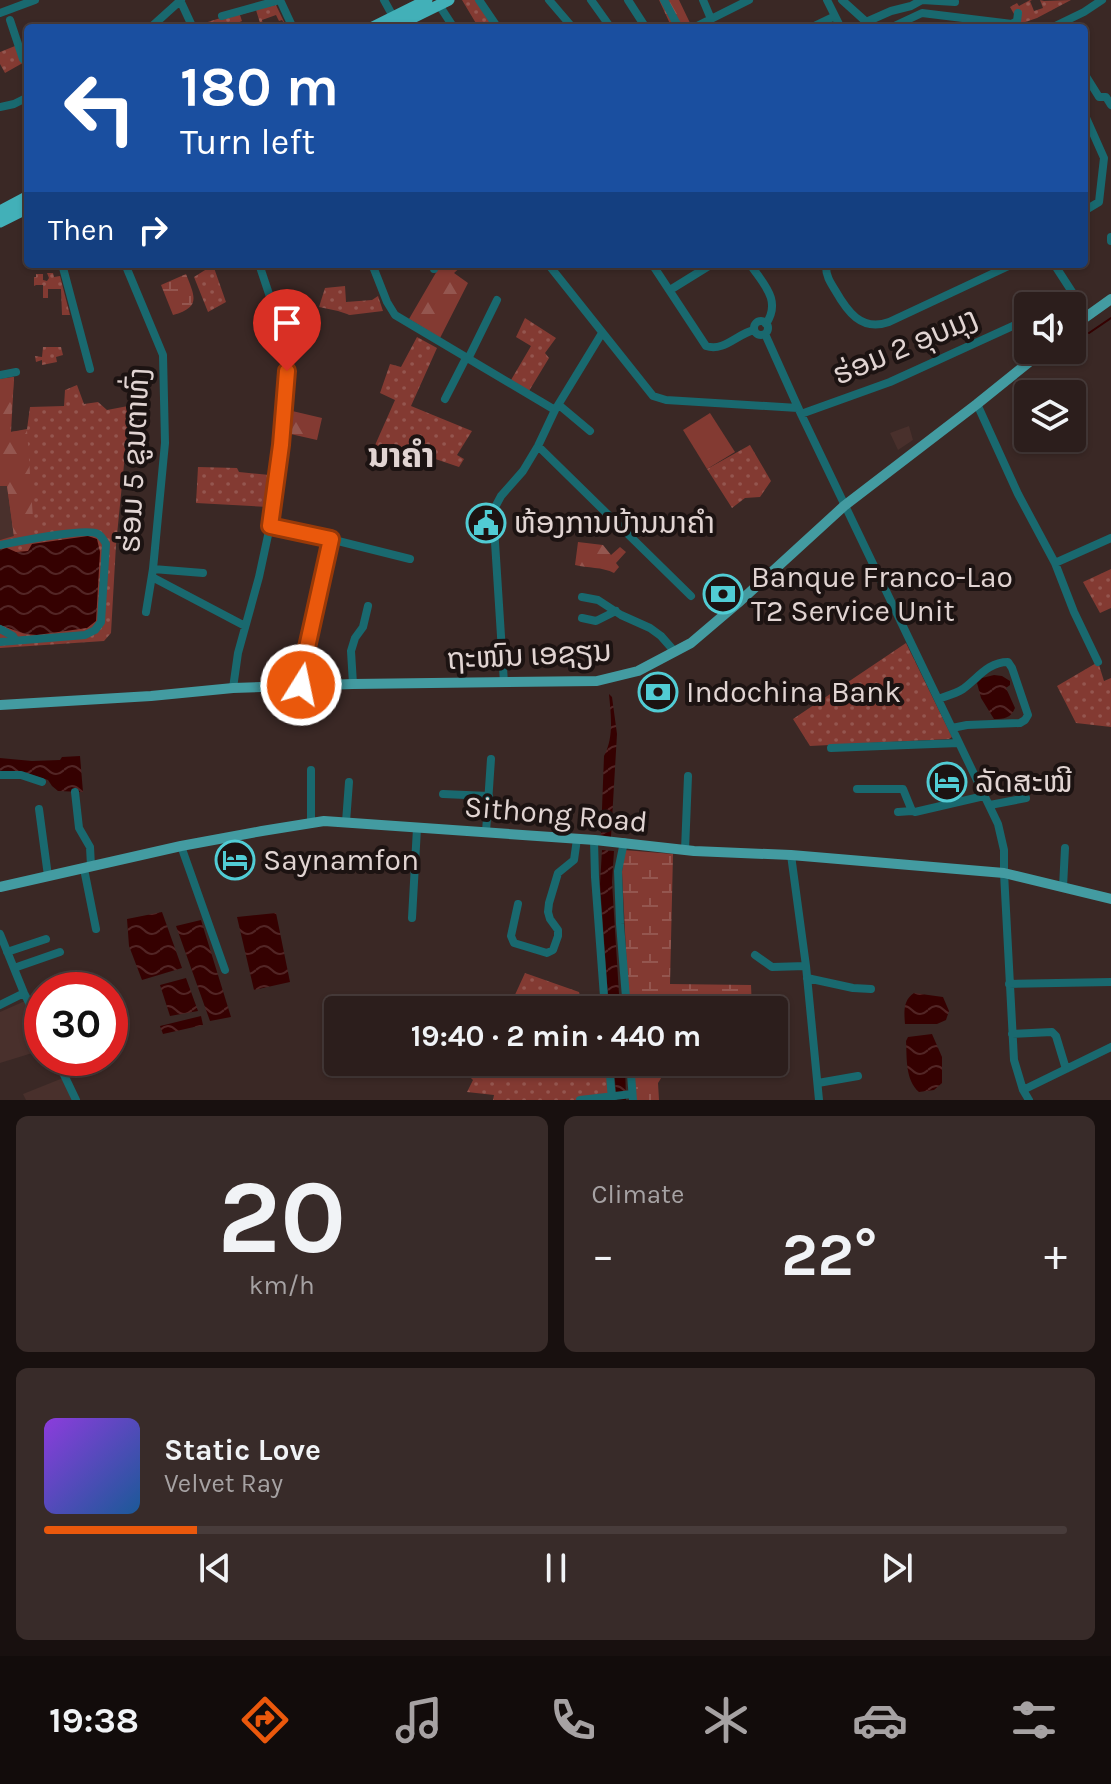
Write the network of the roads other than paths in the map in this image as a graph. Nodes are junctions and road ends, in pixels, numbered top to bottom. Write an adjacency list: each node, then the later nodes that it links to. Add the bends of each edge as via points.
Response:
1 (35, 0): 18 (street)
2 (181, 0): 24 (street); 25 (street)
3 (280, 0): 20 (street); 26 (street)
4 (384, 0): 27 (street)
5 (479, 0): 30 (street)
6 (549, 0): 31 (street)
7 (591, 0): 32 (street)
8 (628, 0): 33 (street)
9 (664, 0): 34 (street)
10 (703, 0): 22 (street)
11 (749, 0): 22 (street)
12 (827, 0): 21 (street)
13 (842, 0): 38 (street)
14 (1102, 0): 43 (street)
15 (434, 1): 28 (highway); 29 (street)
16 (920, 1): 17 (street); 39 (street)
17 (955, 2)
18 (0, 13)
19 (1018, 13): 42 (street)
20 (222, 16)
21 (835, 16): 36 (street); 37 (street)
22 (711, 19): 35 (street)
23 (10, 20): 44 (street)
24 (154, 24)
25 (191, 24)
26 (291, 24)
27 (395, 24)
28 (397, 24)
29 (451, 24)
30 (495, 24)
31 (570, 24)
32 (608, 24)
33 (643, 24)
34 (677, 24)
35 (701, 24)
36 (818, 24)
37 (839, 24)
38 (869, 24)
39 (872, 24)
40 (899, 24): 41 (street, via 922,13)
41 (1012, 24)
42 (1012, 24)
43 (1059, 24)
44 (24, 60)
45 (1088, 79): 47 (street)
46 (24, 99): 48 (street)
47 (1111, 105)
48 (0, 107)
49 (1088, 122): 50 (street)
50 (1094, 136): 51 (street); 53 (street, via 1104,158 1099,202)
51 (1088, 139)
52 (24, 198): 55 (highway)
53 (1088, 209)
54 (24, 210): 56 (highway)
55 (0, 211)
56 (0, 222)
57 (63, 268): 80 (street)
58 (127, 268): 96 (street, ຮ່ອມ 5 ຂູນຕາທົ່ງ, via 163,355 165,443)
59 (260, 268): 90 (street, via 281,330 287,371)
60 (374, 268): 78 (street, via 395,315)
61 (551, 268): 76 (street)
62 (655, 268): 68 (street)
63 (706, 268): 68 (street)
64 (753, 268): 73 (street, via 773,300)
65 (826, 268): 66 (street, via 844,307 855,319 874,325)
66 (1004, 268)
67 (1057, 268): 69 (street)
68 (670, 290): 75 (street, via 708,347 721,347)
69 (1072, 292)
70 (1111, 299): 72 (main road)
71 (497, 300): 78 (street)
72 (1087, 315)
73 (766, 324): 75 (street, via 758,322); 77 (street)
74 (1014, 325): 86 (street, ຮ່ອມ 2 ອຸບມຸງ, via 890,382)
75 (754, 330): 77 (street)
76 (602, 333): 85 (street); 86 (street, via 660,399)
77 (765, 334): 86 (street)
78 (467, 358): 83 (street); 85 (street)
79 (1027, 364): 84 (main road, ຖະໜົນ ເອຊຽນ)
80 (90, 369)
81 (16, 372): 82 (street)
82 (0, 375)
83 (445, 399)
84 (977, 404): 89 (main road, ຖະໜົນ ເອຊຽນ); 95 (street)
85 (557, 408): 87 (street); 88 (street)
86 (799, 411): 89 (street)
87 (590, 431)
88 (538, 446): 98 (street); 110 (street, via 493,511)
89 (844, 506): 108 (main road, ຖະໜົນ ເອຊຽນ, via 738,603); 114 (street)
90 (270, 526): 92 (street); 104 (street)
91 (1111, 538): 95 (street)
92 (331, 539): 94 (street); 112 (street)
93 (0, 545): 106 (street, via 90,532 106,544 101,622 95,630)
94 (410, 559)
95 (1055, 563): 109 (street)
96 (152, 573): 97 (street); 102 (street, ຮ່ອມ 5 ຂູນຕາທົ່ງ); 104 (street)
97 (203, 573)
98 (691, 596)
99 (582, 597): 101 (street)
100 (368, 606): 111 (street, via 351,651)
101 (616, 611): 103 (street, via 596,621); 108 (street, via 655,632)
102 (146, 612)
103 (582, 618)
104 (245, 626): 113 (street)
105 (0, 629): 106 (street)
106 (15, 640): 107 (street)
107 (0, 642)
108 (675, 652): 110 (main road, ຖະໜົນ ເອຊຽນ, via 638,671 597,681)
109 (1098, 662)
110 (504, 683): 111 (main road, ຖະໜົນ ເອຊຽນ)
111 (353, 684): 112 (main road, ຖະໜົນ ເອຊຽນ)
112 (301, 685): 113 (main road, ຖະໜົນ ເອຊຽນ)
113 (233, 688): 115 (main road, ຖະໜົນ ເອຊຽນ)
114 (938, 699): 116 (street); 116 (street, via 964,688 999,662 1012,668 1028,715 1025,720)
115 (0, 705)
116 (952, 728): 117 (street)
117 (959, 743): 118 (street); 129 (street)
118 (831, 748)
119 (491, 759): 128 (street)
120 (311, 770): 135 (street)
121 (0, 775): 123 (street)
122 (688, 776): 144 (street)
123 (42, 782)
124 (349, 782): 136 (street)
125 (857, 789): 133 (street, via 903,789)
126 (75, 792): 146 (street, via 79,828 90,847)
127 (443, 794): 128 (street)
128 (489, 796): 138 (street)
129 (984, 796): 131 (street); 133 (street)
130 (1026, 798): 131 (street)
131 (990, 805): 147 (street, via 1002,836)
132 (39, 809): 148 (street)
133 (912, 811): 134 (street)
134 (898, 812)
135 (311, 822): 136 (main road, Sithong Road); 142 (main road, Sithong Road)
136 (346, 822): 137 (main road, Sithong Road)
137 (417, 828): 138 (main road, Sithong Road); 153 (street)
138 (486, 832): 139 (main road, Sithong Road)
139 (577, 839): 140 (main road, Sithong Road); 152 (street, via 574,860 558,873 549,903 550,919 558,930 553,950 547,953 514,943)
140 (594, 840): 141 (main road, Sithong Road); 168 (street)
141 (624, 842): 144 (main road, Sithong Road); 169 (street, via 618,871)
142 (181, 846): 146 (main road, Sithong Road); 162 (street)
143 (1065, 848): 150 (street)
144 (685, 850): 145 (main road, Sithong Road)
145 (791, 855): 147 (main road, Sithong Road); 160 (street)
146 (88, 868): 148 (main road, Sithong Road); 154 (street)
147 (1004, 873): 150 (main road, Sithong Road); 165 (street)
148 (48, 876): 149 (main road, Sithong Road)
149 (0, 887)
150 (1063, 887): 151 (main road, Sithong Road)
151 (1111, 899)
152 (518, 904)
153 (412, 918)
154 (96, 929)
155 (0, 934): 157 (street)
156 (46, 939): 157 (street)
157 (7, 952): 161 (street)
158 (60, 952): 161 (street)
159 (755, 955): 160 (street, via 772,967)
160 (806, 966): 163 (street)
161 (14, 968): 167 (street)
162 (225, 970)
163 (807, 978): 166 (street); 178 (street)
164 (1111, 982): 165 (street)
165 (1009, 984): 171 (street)
166 (871, 989)
167 (24, 993): 170 (street)
168 (604, 996)
169 (626, 996)
170 (0, 1005)
171 (1012, 1034): 173 (street, via 1052,1032); 179 (street)
172 (1111, 1047): 173 (street)
173 (1066, 1069): 179 (street)
174 (65, 1076): 182 (street)
175 (611, 1076): 181 (street)
176 (630, 1076): 180 (street)
177 (858, 1076): 178 (street)
178 (818, 1083): 184 (street)
179 (1023, 1090): 185 (street)
180 (631, 1096): 181 (street)
181 (613, 1097): 183 (street)
182 (76, 1100)
183 (580, 1100)
184 (819, 1100)
185 (1029, 1100)

